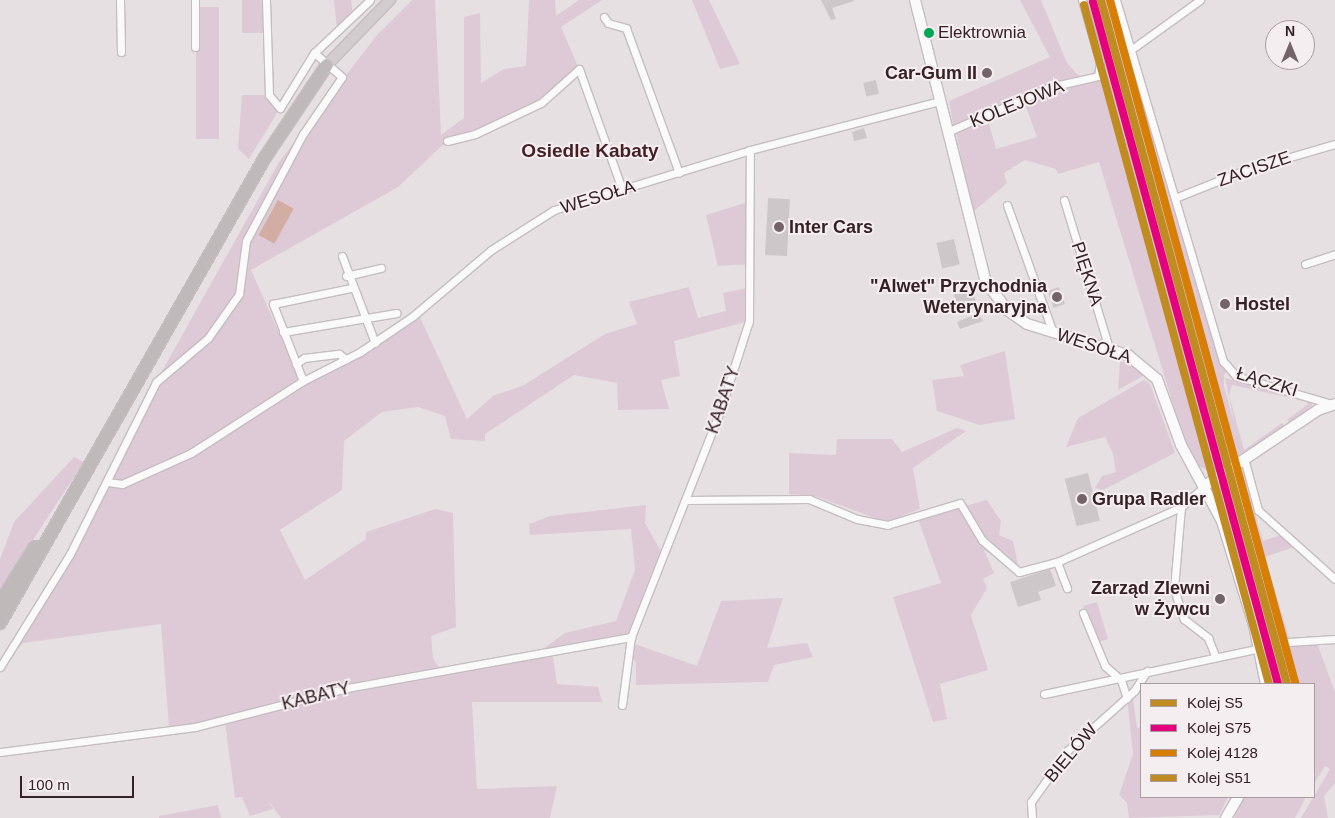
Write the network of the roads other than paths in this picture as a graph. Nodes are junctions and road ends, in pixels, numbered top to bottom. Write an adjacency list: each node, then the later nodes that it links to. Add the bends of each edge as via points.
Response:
1 (120, 0): 13 (street)
2 (195, 0): 11 (street)
3 (266, 0): 14 (street, via 269,95 280,108)
4 (370, 0): 14 (street)
5 (390, 0): 15 (main road)
6 (915, 0): 16 (street, WESOŁA)
7 (1082, 0): 17 (street, KOLEJOWA, via 1100,63 1098,76 1050,87)
8 (1116, 0): 12 (street, ŁĄCZKI)
9 (1200, 0): 12 (street)
10 (604, 17): 21 (street, via 608,23 626,28)
11 (195, 47)
12 (1132, 49): 23 (street, ŁĄCZKI)
13 (122, 52)
14 (314, 53): 15 (street)
15 (328, 65): 43 (street, via 342,77 303,134 246,241 239,294 208,338 156,382); 45 (highway, via 281,129)
16 (940, 101): 17 (street, WESOŁA); 20 (street, WESOŁA)
17 (947, 132): 35 (street, WESOŁA, via 986,282 1014,316)
18 (446, 141): 22 (street, via 475,134 541,103 579,69)
19 (1335, 144): 23 (street, ZACISZE, via 1242,171)
20 (750, 150): 21 (street, WESOŁA); 46 (street, KABATY, via 750,321)
21 (679, 173): 22 (street, WESOŁA)
22 (622, 189): 36 (street, WESOŁA, via 554,210 528,224)
23 (1175, 198): 41 (street, ŁĄCZKI, via 1227,369 1246,379)
24 (1064, 200): 37 (street, PIĘKNA)
25 (1007, 205): 35 (street)
26 (1335, 254): 28 (street)
27 (342, 256): 30 (street)
28 (1305, 264)
29 (381, 268): 30 (street)
30 (346, 276): 31 (street)
31 (351, 288): 33 (street); 34 (street, via 274,301)
32 (396, 313): 33 (street)
33 (364, 320): 34 (street); 36 (street)
34 (283, 332): 39 (street)
35 (1053, 333): 37 (street, WESOŁA)
36 (374, 343): 38 (street, WESOŁA)
37 (1109, 348): 44 (street, WESOŁA, via 1138,360 1157,379 1181,445)
38 (346, 359): 39 (street, via 338,354 304,358); 40 (street, WESOŁA)
39 (296, 364): 40 (street)
40 (302, 382): 43 (street, WESOŁA, via 191,453 122,484)
41 (1333, 404): 42 (street)
42 (1245, 462): 44 (street, via 1216,474); 49 (street, via 1258,510)
43 (108, 482): 59 (street, via 70,554)
44 (1206, 485): 47 (street); 57 (street, WESOŁA, via 1239,572)
45 (73, 492): 51 (highway); 53 (highway)
46 (686, 500): 48 (street, via 808,499 857,519 887,525 960,503 982,540 1015,571); 54 (street, KABATY)
47 (1181, 507): 48 (street); 58 (street, via 1174,589 1184,619 1208,638)
48 (1057, 562): 50 (street)
49 (1335, 579)
50 (1067, 588)
51 (0, 603)
52 (1083, 613): 61 (street, via 1105,666)
53 (0, 623)
54 (631, 637): 65 (street, KABATY); 66 (street, KABATY, via 347,688 195,727)
55 (1335, 639): 56 (street)
56 (1288, 642)
57 (1260, 648): 58 (street); 62 (street, WESOŁA)
58 (1215, 655): 60 (street)
59 (0, 668)
60 (1147, 672): 61 (street); 64 (street, BIELÓW)
61 (1121, 680): 63 (street); 64 (street)
62 (1266, 683)
63 (1044, 694)
64 (1127, 698): 68 (street, BIELÓW, via 1068,750 1032,802)
65 (622, 705)
66 (0, 752)
67 (1237, 798): 69 (street)
68 (1032, 818)
69 (1226, 818)

